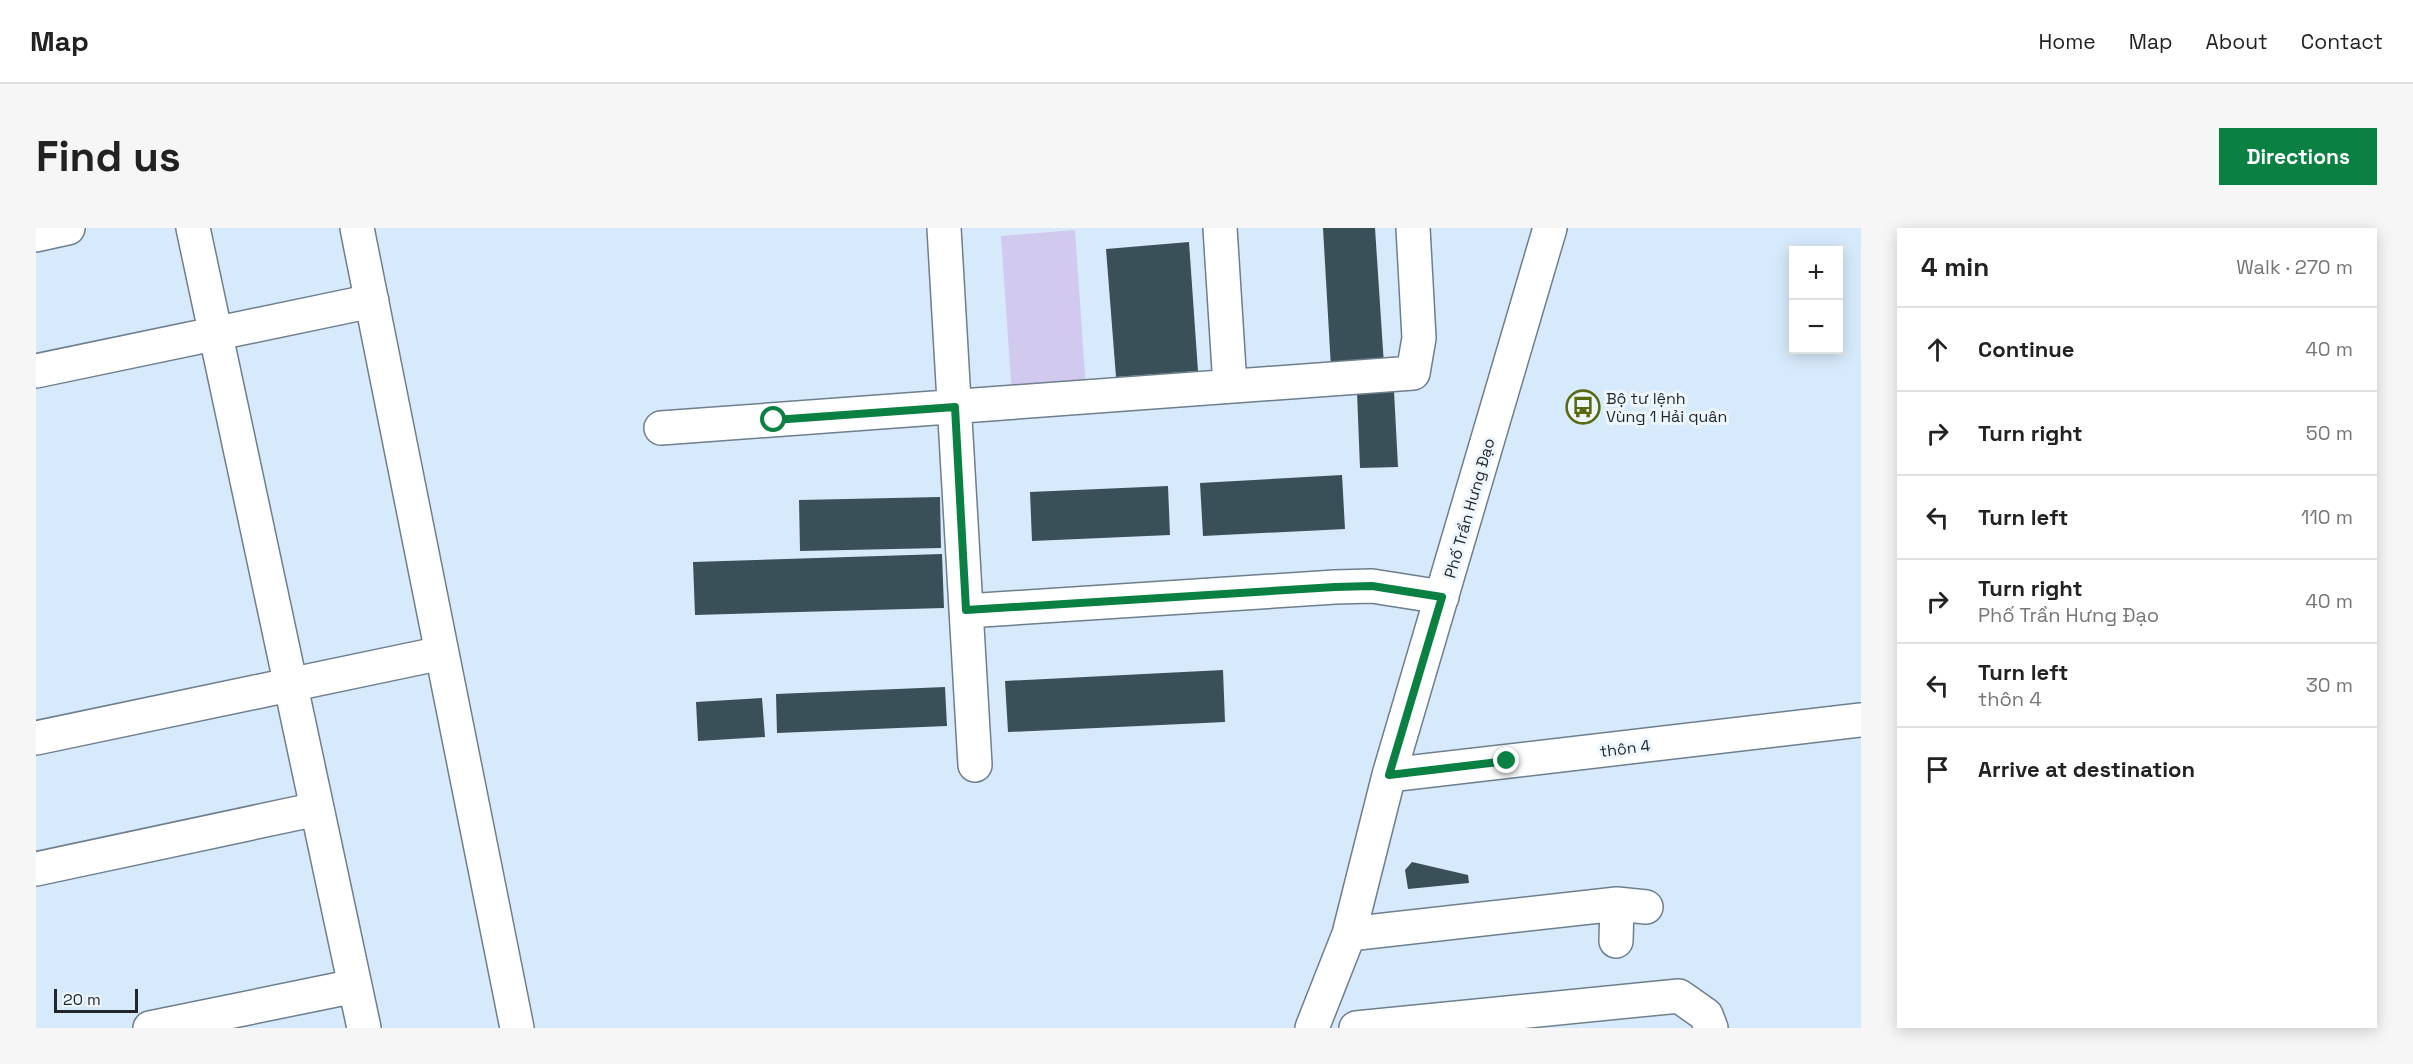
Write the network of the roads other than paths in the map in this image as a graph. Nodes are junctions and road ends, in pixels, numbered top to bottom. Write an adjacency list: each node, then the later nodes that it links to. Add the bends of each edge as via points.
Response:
1 (68, 228): 8 (street)
2 (193, 228): 10 (street)
3 (357, 228): 9 (street)
4 (944, 228): 13 (street)
5 (1220, 228): 12 (street)
6 (1413, 228): 12 (street, via 1419,338 1413,373)
7 (1550, 228): 15 (street, Phố Trần Hưng Đạo)
8 (36, 235)
9 (372, 301): 10 (street); 17 (street)
10 (216, 334): 11 (street); 18 (street)
11 (36, 371)
12 (1230, 386): 13 (street)
13 (955, 407): 14 (street); 16 (street)
14 (662, 428)
15 (1442, 597): 16 (street, via 1372,586); 22 (street, Phố Trần Hưng Đạo)
16 (966, 610): 21 (street)
17 (442, 653): 18 (street); 30 (street)
18 (291, 685): 20 (street); 23 (street)
19 (1861, 720): 22 (street, thôn 4)
20 (36, 738)
21 (975, 765)
22 (1389, 775): 25 (street, Phố Trần Hưng Đạo)
23 (317, 809): 24 (street); 27 (street)
24 (36, 869)
25 (1349, 934): 26 (street, via 1631,905); 31 (street, Phố Trần Hưng Đạo)
26 (1617, 941)
27 (355, 986): 28 (street); 29 (street)
28 (150, 1028)
29 (364, 1028)
30 (517, 1028)
31 (1312, 1028)
32 (1356, 1028): 33 (street, via 1679,996 1706,1015)
33 (1711, 1028)

